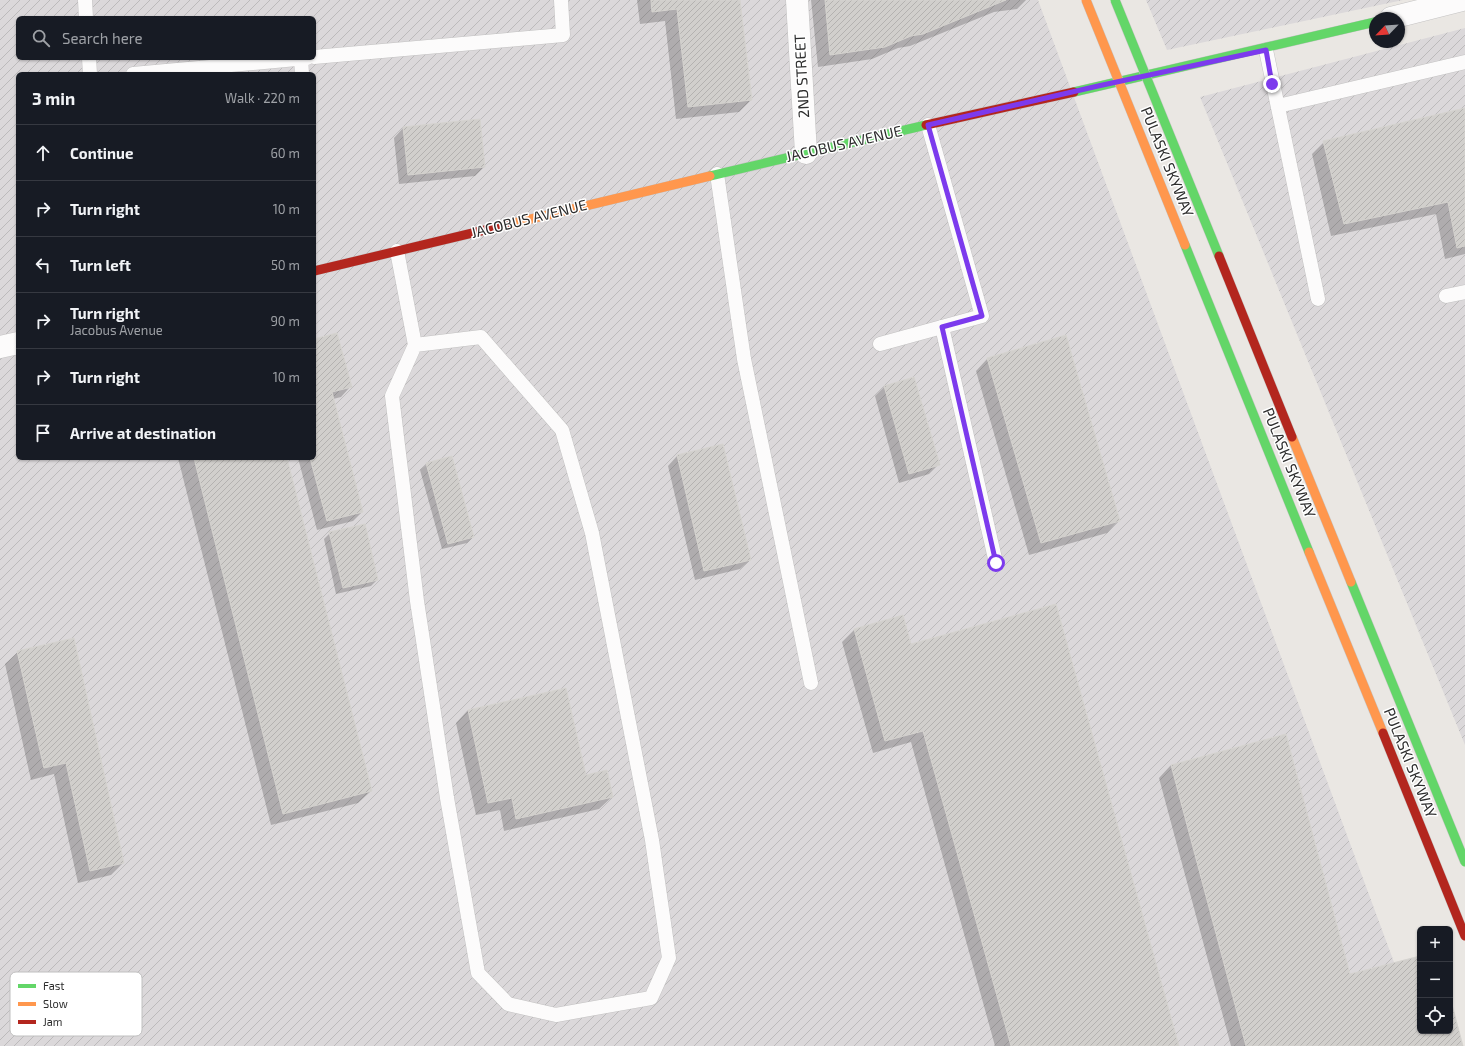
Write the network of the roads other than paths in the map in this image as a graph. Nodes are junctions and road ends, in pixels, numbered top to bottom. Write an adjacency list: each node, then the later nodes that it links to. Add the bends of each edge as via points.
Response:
1 (85, 0): 8 (lane)
2 (561, 0): 11 (lane, via 563,35)
3 (797, 0): 21 (street, 2ND STREET)
4 (1115, 0): 6 (lane); 35 (main road, PULASKI SKYWAY, bridge)
5 (1453, 1): 7 (street)
6 (1086, 6): 36 (main road, PULASKI SKYWAY, bridge)
7 (1405, 14)
8 (86, 16)
9 (1369, 24): 10 (main road, JACOBUS AVENUE)
10 (1266, 50): 19 (lane); 20 (main road, JACOBUS AVENUE)
11 (316, 57)
12 (89, 60): 16 (lane)
13 (280, 60): 17 (lane)
14 (301, 60): 18 (lane)
15 (1465, 62): 19 (lane)
16 (90, 72)
17 (154, 72)
18 (302, 72)
19 (1278, 106): 27 (lane)
20 (928, 125): 21 (main road, JACOBUS AVENUE); 28 (lane, via 982,316)
21 (806, 153): 22 (main road, JACOBUS AVENUE)
22 (717, 174): 23 (main road, JACOBUS AVENUE); 34 (lane, via 744,359)
23 (397, 251): 24 (main road, JACOBUS AVENUE); 31 (lane)
24 (316, 271)
25 (1465, 292): 26 (lane)
26 (1446, 296)
27 (1318, 299)
28 (942, 327): 30 (lane); 33 (lane)
29 (16, 343): 32 (street)
30 (880, 344)
31 (415, 345): 31 (lane, via 392,396 417,601 447,798 478,973 508,1004 556,1015 651,998 669,958 652,840 592,533 562,430 481,337)
32 (0, 347)
33 (996, 563)
34 (811, 683)
35 (1465, 862)
36 (1465, 936)

